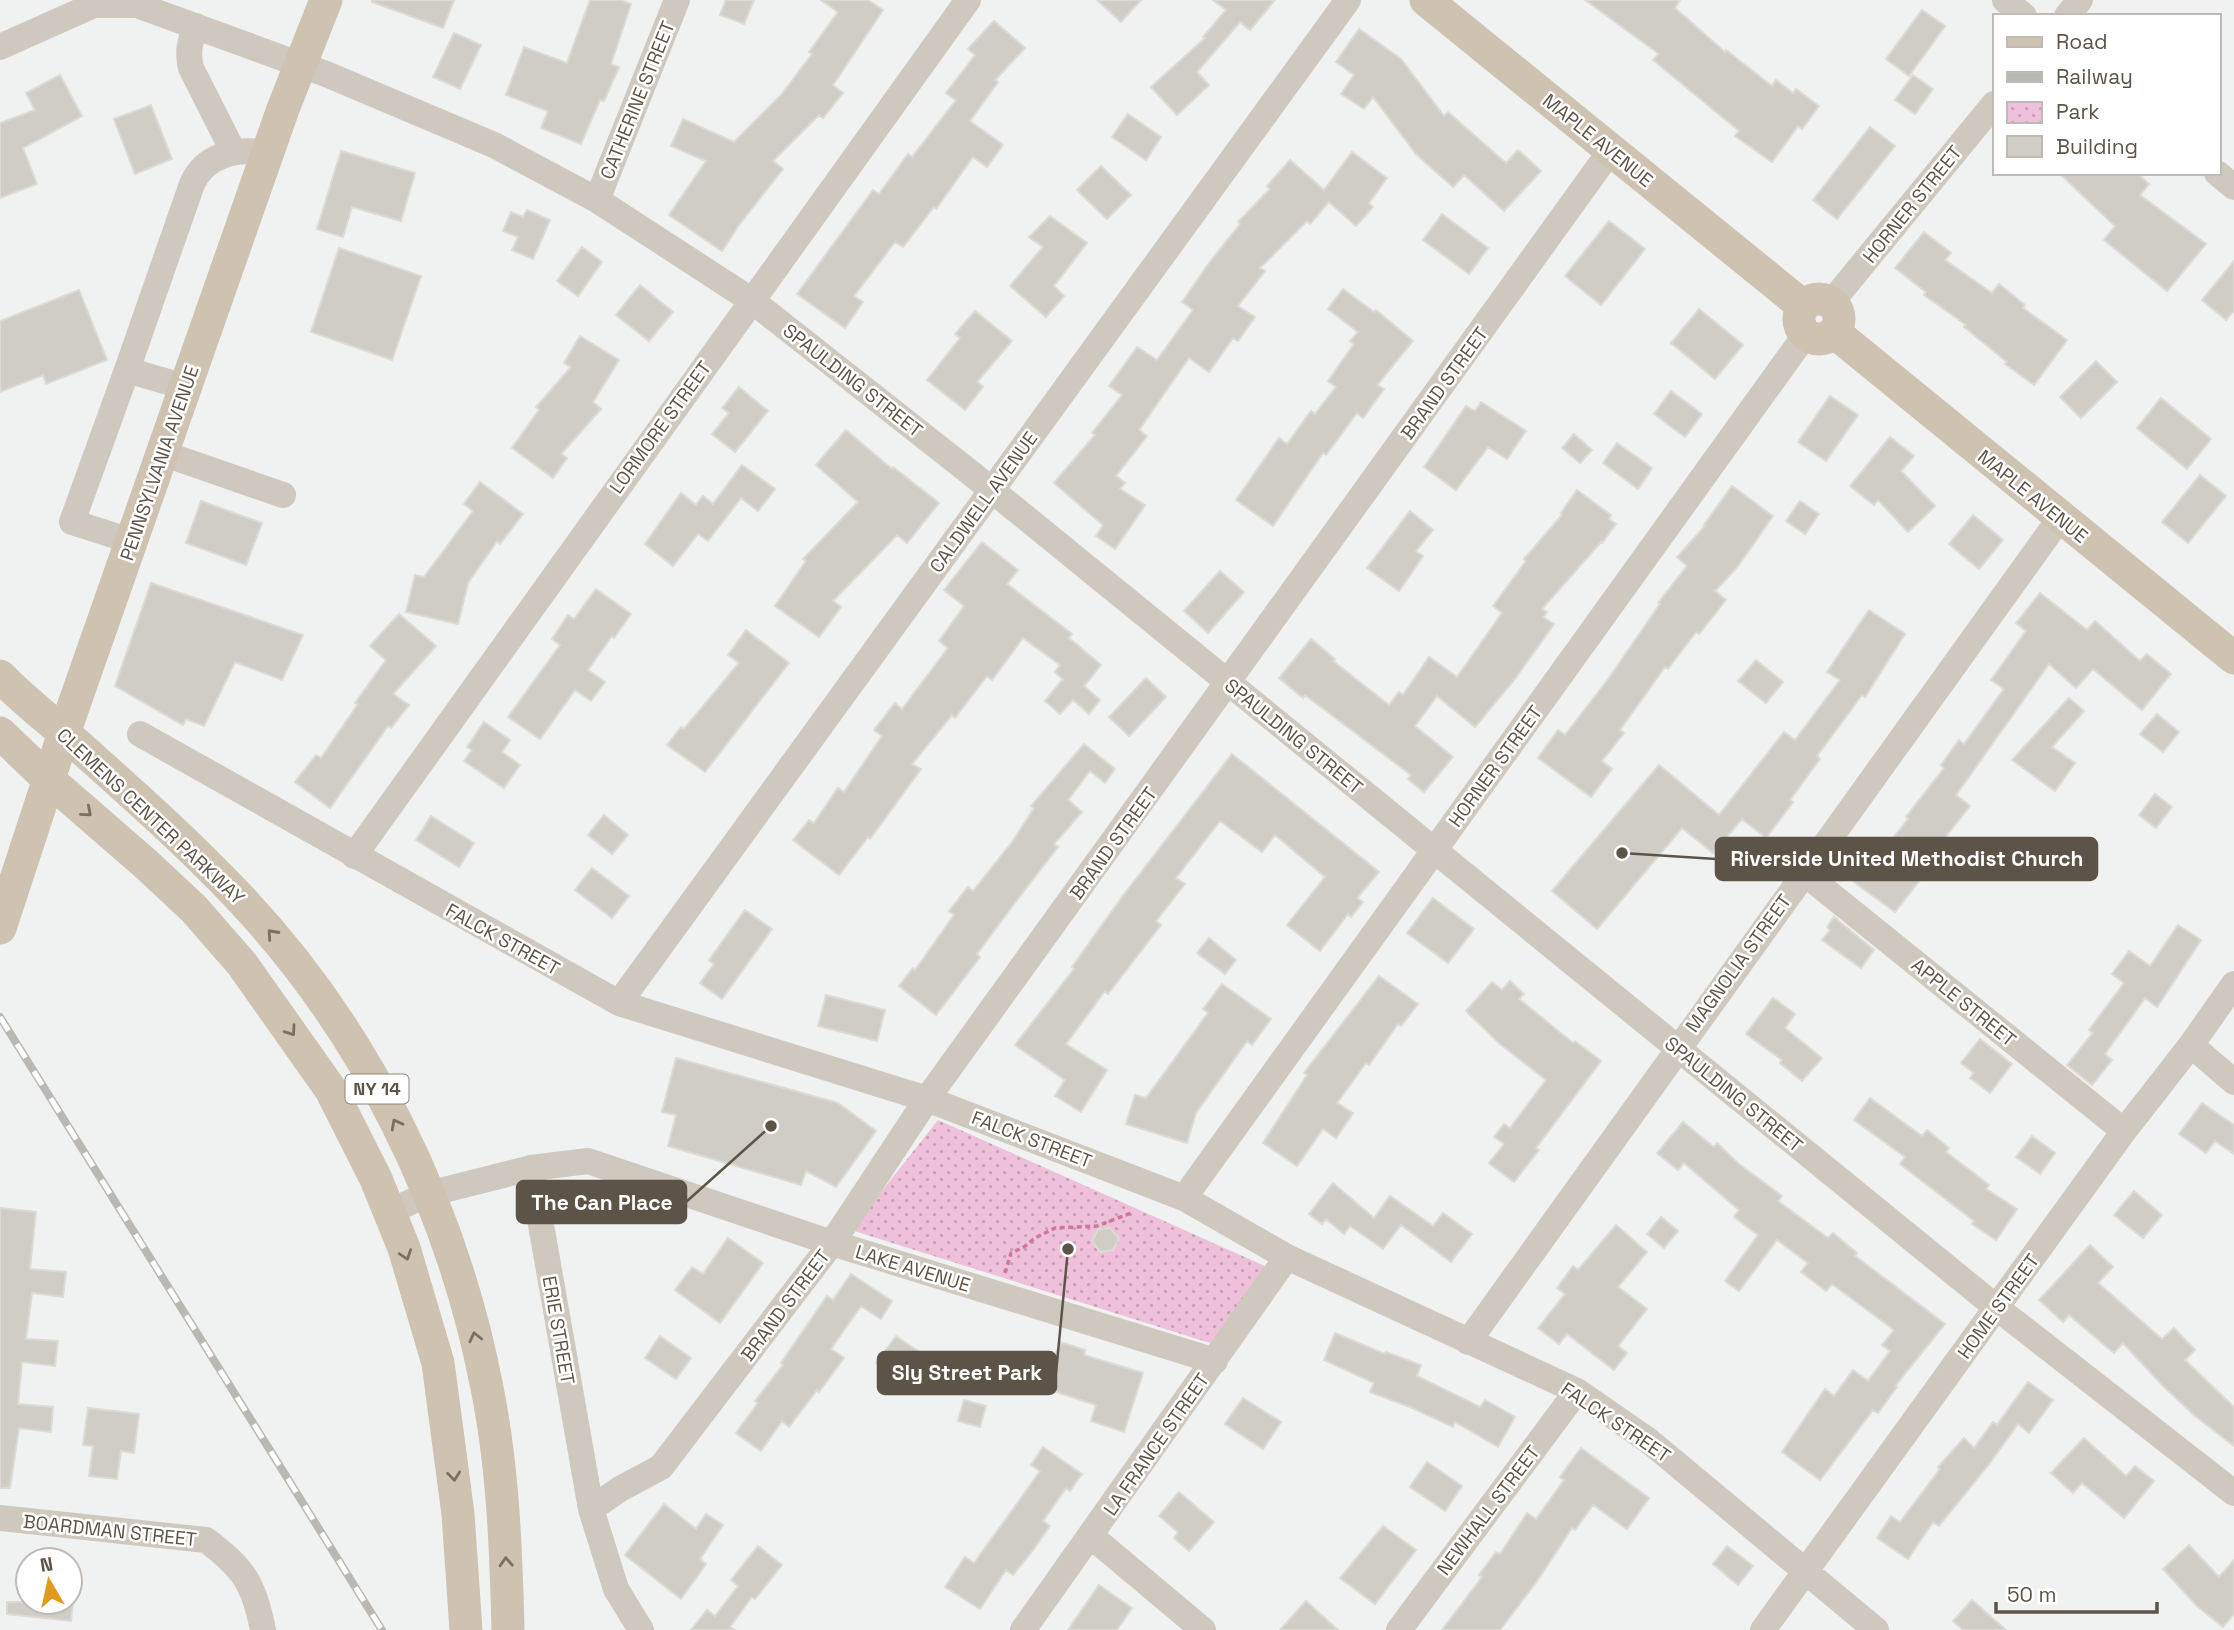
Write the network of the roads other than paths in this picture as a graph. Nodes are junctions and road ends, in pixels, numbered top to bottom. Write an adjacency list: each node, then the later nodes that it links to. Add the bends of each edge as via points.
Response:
1 (326, 0): 12 (main road, PENNSYLVANIA AVENUE)
2 (677, 0): 19 (street, CATHERINE STREET)
3 (968, 0): 20 (street, LORMORE STREET)
4 (1348, 0): 25 (street, CALDWELL AVENUE)
5 (1426, 0): 14 (main road, MAPLE AVENUE)
6 (2005, 0): 8 (street)
7 (2080, 0): 9 (street)
8 (2022, 14)
9 (2069, 14)
10 (196, 26): 11 (street, SPAULDING STREET, via 137,5 94,5); 12 (street, SPAULDING STREET); 15 (street, via 189,43 191,68)
11 (0, 47)
12 (301, 63): 16 (main road, PENNSYLVANIA AVENUE); 19 (street, SPAULDING STREET, via 494,145)
13 (1993, 105): 21 (street, HORNER STREET)
14 (1611, 150): 21 (main road, MAPLE AVENUE); 31 (street, BRAND STREET)
15 (233, 151): 16 (street); 22 (street, via 195,176)
16 (267, 153): 23 (main road, PENNSYLVANIA AVENUE)
17 (2219, 175): 18 (street)
18 (2234, 187)
19 (597, 200): 20 (street, SPAULDING STREET)
20 (751, 300): 25 (street, SPAULDING STREET); 37 (street, LORMORE STREET)
21 (1818, 319): 27 (main road, MAPLE AVENUE); 36 (street, HORNER STREET)
22 (127, 370): 23 (street); 28 (street, via 72,522)
23 (186, 387): 24 (main road, PENNSYLVANIA AVENUE)
24 (162, 453): 26 (street); 28 (main road, PENNSYLVANIA AVENUE)
25 (992, 490): 31 (street, SPAULDING STREET); 41 (street, CALDWELL AVENUE)
26 (283, 495)
27 (2060, 518): 29 (main road, MAPLE AVENUE); 38 (street, MAGNOLIA STREET)
28 (131, 541): 33 (main road, PENNSYLVANIA AVENUE)
29 (2234, 658)
30 (0, 677): 33 (main road, CLEMENS CENTER PARKWAY / NY 14)
31 (1229, 682): 36 (street, SPAULDING STREET); 45 (street, BRAND STREET)
32 (0, 733): 35 (main road, CLEMENS CENTER PARKWAY / NY 14)
33 (64, 733): 35 (main road, PENNSYLVANIA AVENUE); 48 (main road, CLEMENS CENTER PARKWAY / NY 14, one-way to 33, via 369,1073 287,950 181,838)
34 (140, 734): 37 (street, FALCK STREET)
35 (48, 779): 39 (main road, PENNSYLVANIA AVENUE); 50 (main road, CLEMENS CENTER PARKWAY / NY 14, one-way to 50, via 194,909 242,964 331,1090)
36 (1433, 851): 43 (street, SPAULDING STREET); 49 (street, HORNER STREET)
37 (354, 856): 41 (street, FALCK STREET)
38 (1804, 873): 43 (street, MAGNOLIA STREET); 46 (street, APPLE STREET)
39 (0, 928)
40 (2234, 984): 42 (street, HOME STREET)
41 (619, 1003): 45 (street, FALCK STREET)
42 (2191, 1045): 44 (street); 46 (street, HOME STREET)
43 (1677, 1048): 53 (street, SPAULDING STREET); 54 (street, MAGNOLIA STREET)
44 (2234, 1082)
45 (927, 1099): 49 (street, FALCK STREET); 51 (street, BRAND STREET)
46 (2124, 1131): 53 (street, HOME STREET)
47 (531, 1168): 48 (street); 51 (street, LAKE AVENUE, via 588,1161); 58 (street, ERIE STREET)
48 (428, 1194): 50 (street); 65 (main road, CLEMENS CENTER PARKWAY / NY 14, one-way to 48, via 507,1565 487,1389 466,1297)
49 (1184, 1198): 52 (street, FALCK STREET)
50 (389, 1212): 64 (main road, CLEMENS CENTER PARKWAY / NY 14, one-way to 64, via 438,1363 458,1514)
51 (832, 1243): 55 (street, LAKE AVENUE); 58 (street, BRAND STREET, via 661,1466)
52 (1287, 1256): 54 (street, FALCK STREET); 55 (street, LA FRANCE STREET)
53 (1997, 1308): 57 (street, SPAULDING STREET); 61 (street, HOME STREET)
54 (1468, 1342): 56 (street, FALCK STREET)
55 (1214, 1361): 60 (street, LA FRANCE STREET)
56 (1577, 1391): 61 (street, FALCK STREET, via 1649,1441); 68 (street, NEWHALL STREET)
57 (2234, 1493)
58 (591, 1509): 62 (street, ERIE STREET, via 616,1589)
59 (0, 1518): 63 (street, BOARDMAN STREET, via 206,1540 247,1578)
60 (1091, 1536): 66 (street, LA FRANCE STREET); 67 (street)
61 (1805, 1571): 69 (street, HOME STREET); 70 (street, FALCK STREET)
62 (637, 1629)
63 (263, 1630)
64 (466, 1630)
65 (508, 1630)
66 (1023, 1630)
67 (1203, 1630)
68 (1398, 1630)
69 (1763, 1630)
70 (1875, 1630)

